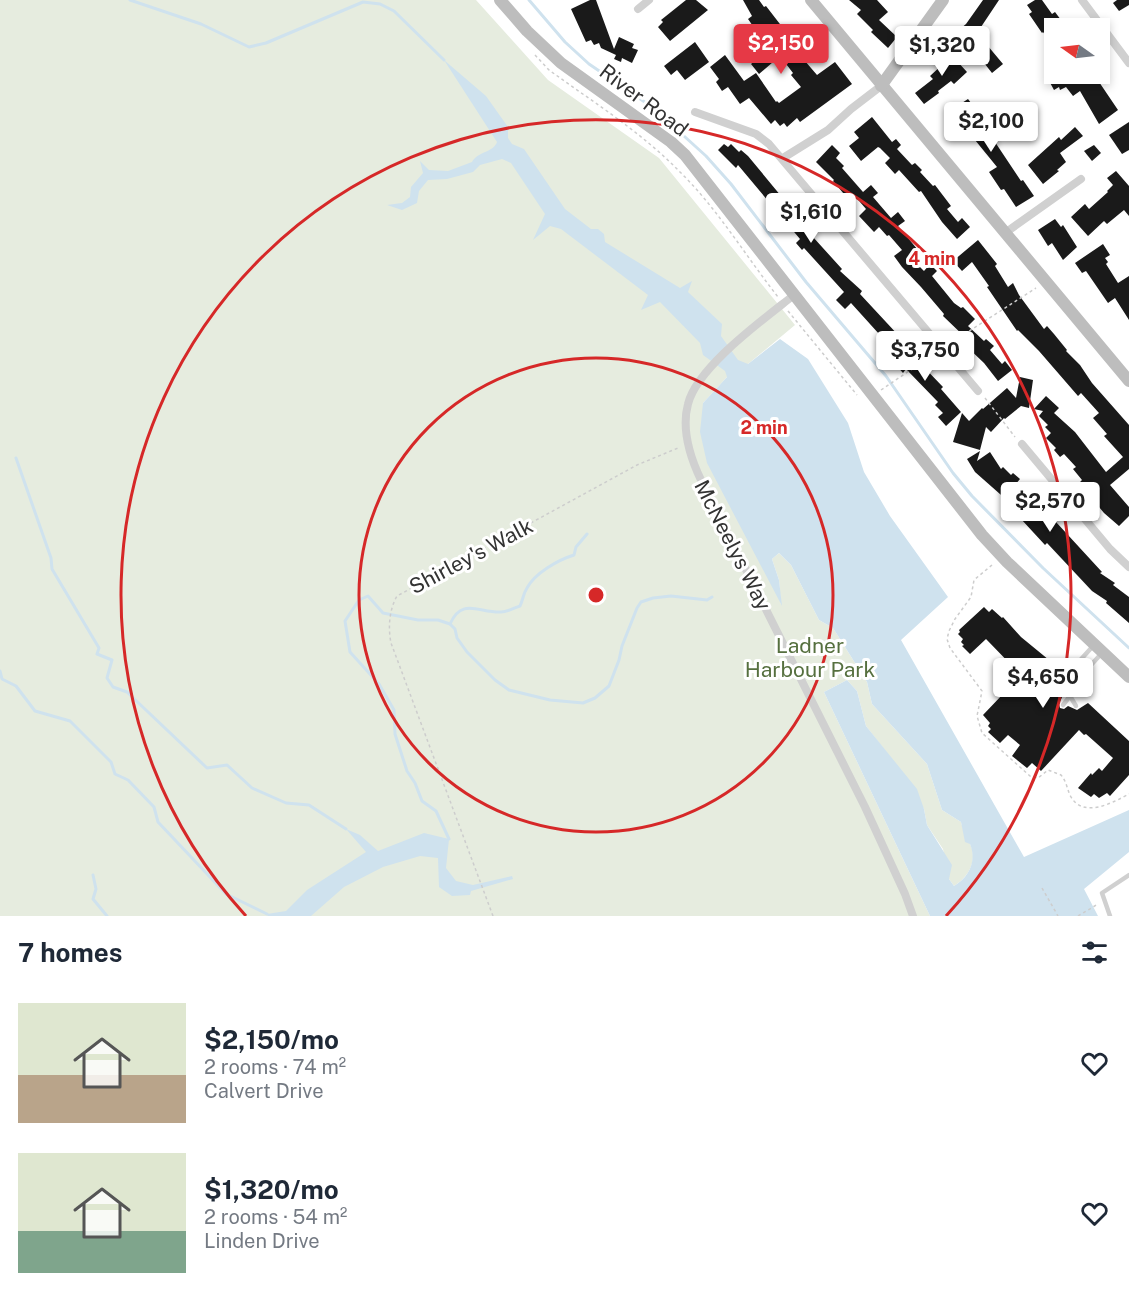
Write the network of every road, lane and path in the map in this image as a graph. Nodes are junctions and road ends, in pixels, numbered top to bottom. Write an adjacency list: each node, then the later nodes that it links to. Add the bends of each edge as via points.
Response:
1 (500, 0): 16 (street, River Road, via 561,63 671,142)
2 (649, 0): 6 (street)
3 (811, 0): 9 (street)
4 (943, 0): 9 (street)
5 (1082, 0): 8 (street)
6 (638, 9)
7 (535, 55): 15 (path, via 681,172)
8 (1129, 63)
9 (881, 86): 11 (street, via 828,130); 13 (street)
10 (695, 111): 11 (street, via 756,134)
11 (783, 158): 21 (street)
12 (1081, 178): 13 (street)
13 (1005, 233): 19 (street)
14 (1039, 286): 17 (path)
15 (776, 295)
16 (794, 295): 22 (street, McNeelys Way, via 736,343 700,380 688,403); 26 (street, River Road, via 982,535)
17 (946, 346)
18 (935, 354): 20 (path)
19 (1129, 381)
20 (882, 389)
21 (978, 391): 23 (path)
22 (687, 444): 40 (path, Shirley's Walk, via 637,465 397,596 389,623 391,644); 41 (street, McNeelys Way, via 701,480 865,807)
23 (1022, 444): 25 (street)
24 (993, 564): 36 (path, via 974,580 971,597 949,631 948,643 982,691 977,720 984,737 1033,777 1038,778 1048,770 1058,774 1065,779 1073,800 1086,807 1104,806)
25 (1129, 567)
26 (1099, 648): 27 (lane); 29 (lane); 30 (street, River Road)
27 (1074, 667): 29 (lane); 31 (lane, via 1064,669)
28 (1042, 674): 31 (lane)
29 (1082, 675): 32 (lane, via 1082,682)
30 (1129, 676)
31 (1060, 679): 32 (lane, via 1066,687)
32 (1073, 688): 33 (lane)
33 (1070, 696): 34 (lane); 35 (lane)
34 (1063, 705)
35 (1076, 706)
36 (1129, 794)
37 (1129, 875): 39 (lane, via 1102,892)
38 (1042, 888): 42 (path)
39 (1105, 900): 43 (path); 44 (lane)
40 (494, 916)
41 (913, 916)
42 (1058, 916)
43 (1078, 916)
44 (1110, 916)

